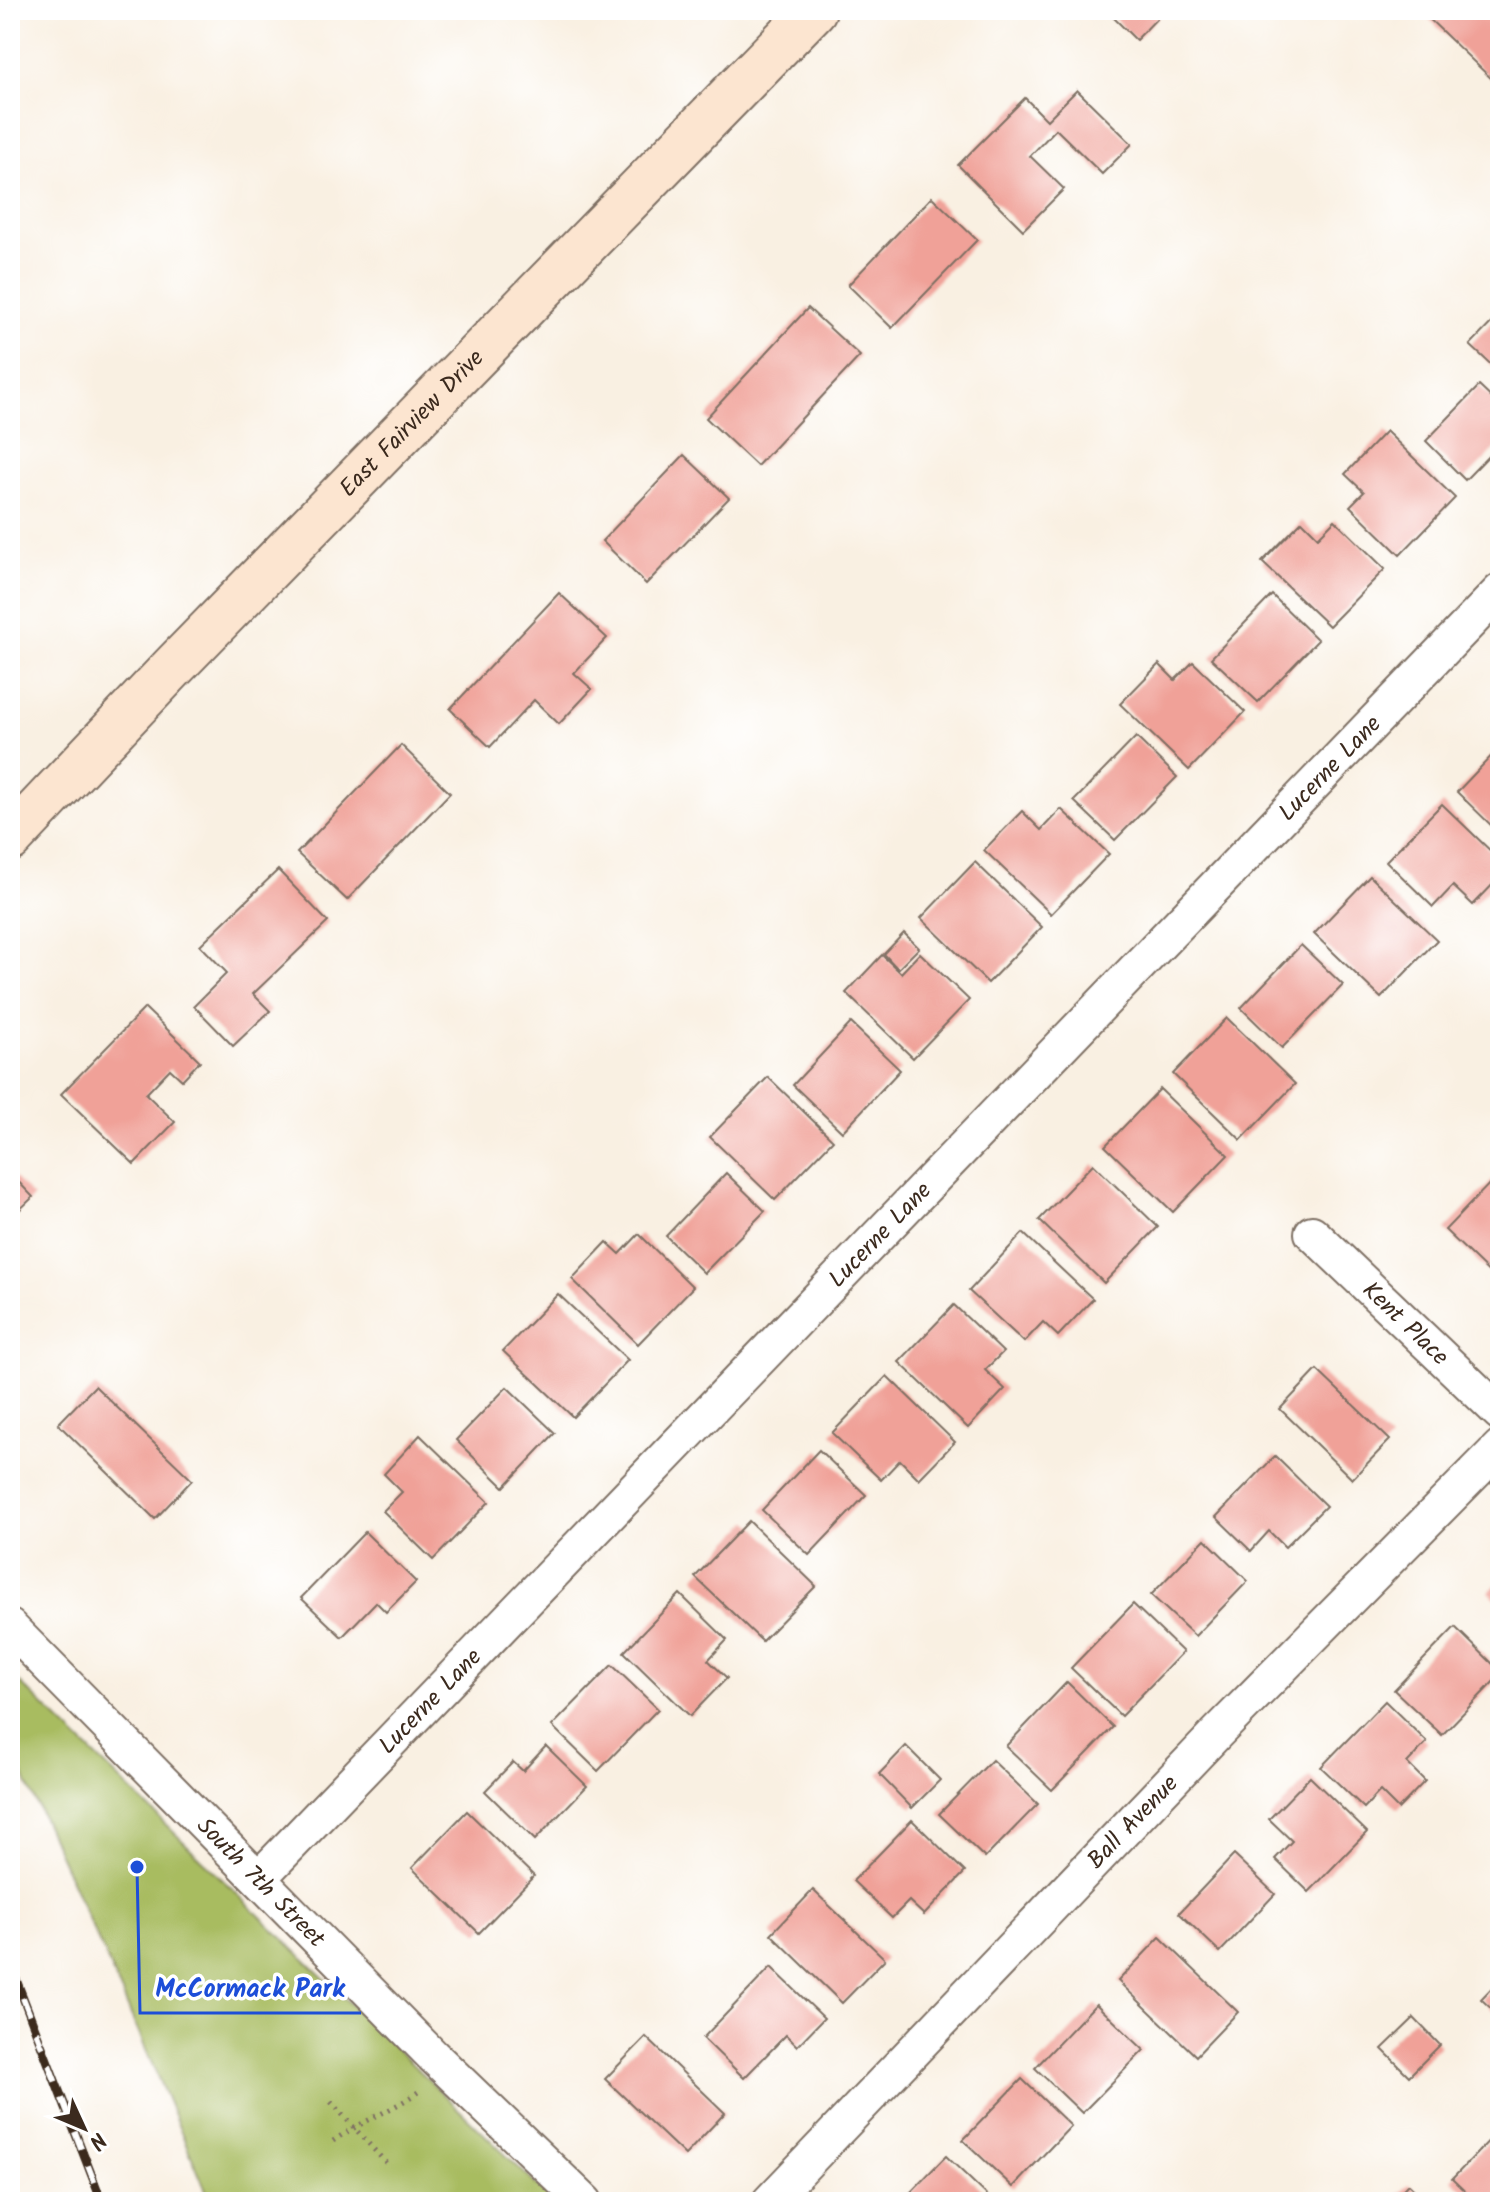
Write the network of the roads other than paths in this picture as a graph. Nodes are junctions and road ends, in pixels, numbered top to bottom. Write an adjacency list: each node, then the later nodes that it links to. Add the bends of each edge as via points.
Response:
1 (814, 10): 3 (street, East Fairview Drive)
2 (1500, 591): 8 (street, Lucerne Lane)
3 (10, 839)
4 (1312, 1233): 5 (street, Kent Place)
5 (1500, 1413)
6 (1500, 1447): 10 (street, Ball Avenue, via 1217,1733)
7 (10, 1627): 8 (street, South 7th Street)
8 (259, 1878): 9 (street, South 7th Street)
9 (585, 2202)
10 (769, 2202)

